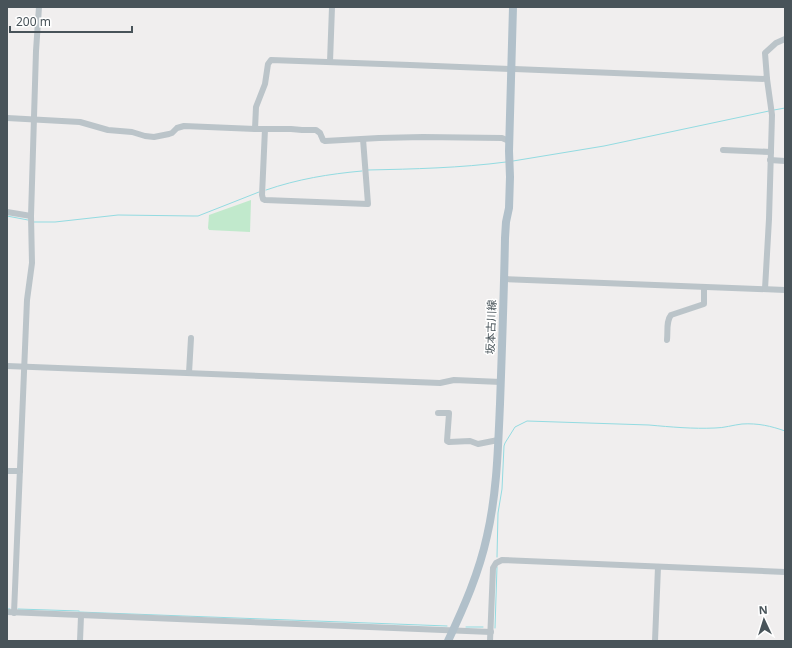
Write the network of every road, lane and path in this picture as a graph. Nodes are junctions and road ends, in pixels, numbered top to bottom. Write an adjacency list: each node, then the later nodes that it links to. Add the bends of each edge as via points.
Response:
1 (38, 7): 9 (street)
2 (332, 7): 5 (street)
3 (514, 7): 6 (main road, 坂本古川線)
4 (785, 39): 7 (street, via 765,53)
5 (330, 62): 6 (street); 10 (street, via 271,60 256,107)
6 (512, 69): 7 (street); 13 (main road, 坂本古川線)
7 (766, 79): 15 (street, via 772,115)
8 (7, 118): 9 (street)
9 (34, 119): 10 (street, via 80,122 108,130 154,137 169,134 184,126); 19 (street)
10 (255, 129): 11 (street)
11 (265, 129): 12 (street, via 316,130 325,142); 12 (street, via 262,191 265,200 368,204)
12 (364, 139): 13 (street, via 502,138)
13 (509, 141): 20 (main road, 坂本古川線, via 509,208 506,222)
14 (723, 150): 15 (street)
15 (771, 152): 16 (street)
16 (770, 160): 17 (street); 22 (street)
17 (785, 161)
18 (7, 212): 19 (street)
19 (31, 220): 27 (street, via 32,263 27,300)
20 (504, 279): 21 (street); 29 (main road, 坂本古川線)
21 (704, 287): 22 (street); 25 (street, via 704,304 671,314)
22 (765, 289): 23 (street)
23 (785, 290)
24 (191, 338): 28 (street)
25 (667, 340)
26 (7, 366): 27 (street)
27 (24, 367): 28 (street); 33 (street)
28 (189, 373): 29 (street, via 440,383 454,380)
29 (501, 382): 31 (main road, 坂本古川線)
30 (438, 413): 31 (street, via 449,413 449,442 478,444)
31 (498, 440): 39 (main road, 坂本古川線, via 496,485 486,543 470,592)
32 (7, 471): 33 (street)
33 (20, 471): 37 (street)
34 (658, 567): 35 (street); 40 (street, via 498,561 493,568); 44 (street)
35 (785, 572)
36 (7, 612): 37 (street)
37 (14, 612): 38 (street)
38 (81, 616): 39 (street); 41 (street)
39 (453, 630): 40 (street); 42 (main road, 坂本古川線)
40 (491, 632): 43 (street)
41 (80, 641)
42 (448, 641)
43 (490, 641)
44 (655, 641)

